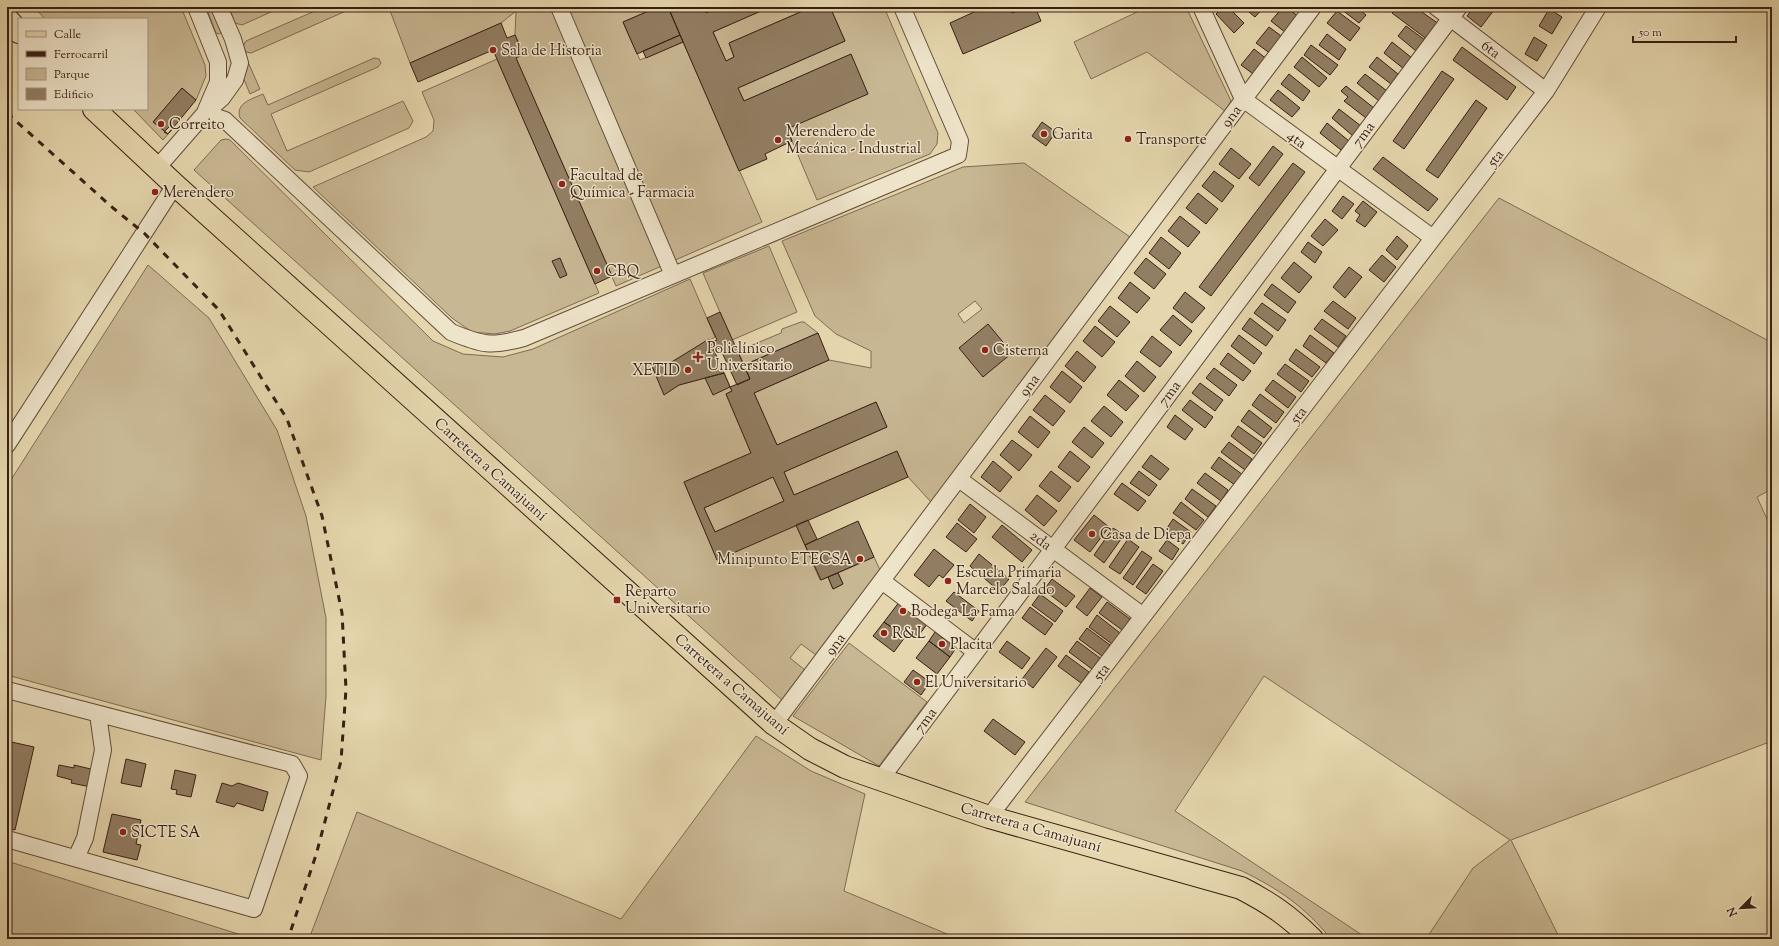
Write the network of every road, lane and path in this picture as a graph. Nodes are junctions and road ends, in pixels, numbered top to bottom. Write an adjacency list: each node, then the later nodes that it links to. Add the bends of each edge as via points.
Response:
1 (196, 7): 15 (street, via 218,62 218,82)
2 (220, 7): 15 (street, via 240,63 235,80 222,98)
3 (559, 7): 20 (street)
4 (902, 7): 20 (street, via 960,141 958,155)
5 (1201, 7): 13 (street, 4ta)
6 (1313, 7): 13 (street, 9na)
7 (1436, 7): 9 (street, 6ta)
8 (1598, 7): 12 (street, 5ta)
9 (1454, 12): 12 (street, 6ta); 17 (street, 7ma)
10 (7, 19): 11 (main road)
11 (18, 31)
12 (1546, 91): 19 (street, 5ta)
13 (1243, 99): 17 (street, 4ta); 22 (street, 9na)
14 (95, 110): 16 (main road, Carretera a Camajuaní)
15 (205, 113): 16 (street); 20 (street, via 225,120 451,332 477,342 500,344 524,338)
16 (157, 168): 18 (main road, Carretera a Camajuaní)
17 (1338, 168): 19 (street, 4ta); 23 (street, 7ma)
18 (175, 184): 21 (street); 29 (main road, Carretera a Camajuaní)
19 (1433, 238): 25 (street, 5ta)
20 (673, 275)
21 (7, 445)
22 (959, 479): 23 (street, 2da); 24 (street, 9na)
23 (1053, 549): 25 (street, 2da); 26 (street, 7ma)
24 (882, 581): 26 (street); 29 (street, 9na)
25 (1143, 616): 31 (street, 5ta)
26 (976, 652): 30 (street, 7ma)
27 (7, 690): 28 (street)
28 (98, 714): 33 (street, via 103,750 85,838); 33 (street, via 292,764 299,776 254,909)
29 (774, 724): 30 (main road, Carretera a Camajuaní, via 810,749 845,767)
30 (880, 780): 31 (main road, Carretera a Camajuaní)
31 (989, 817): 34 (main road, Carretera a Camajuaní, via 1241,888 1269,902 1294,920)
32 (7, 839): 33 (street)
33 (76, 858)
34 (1312, 939)

